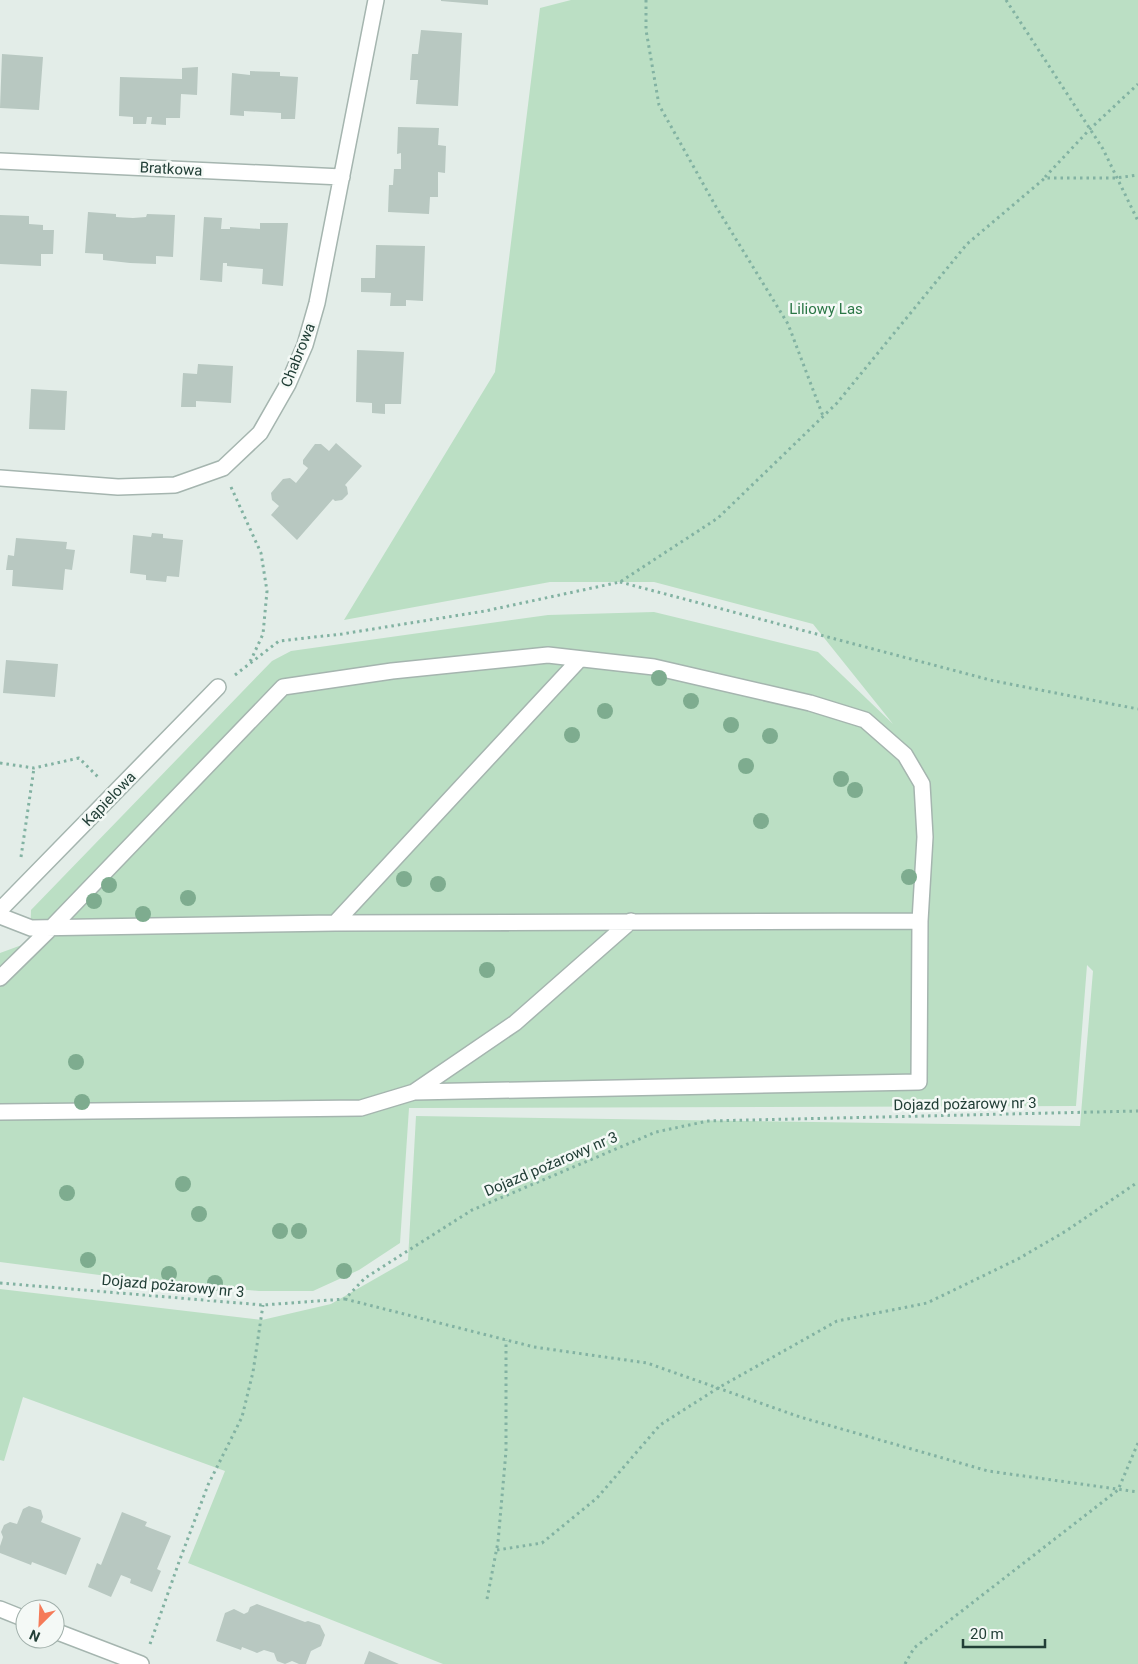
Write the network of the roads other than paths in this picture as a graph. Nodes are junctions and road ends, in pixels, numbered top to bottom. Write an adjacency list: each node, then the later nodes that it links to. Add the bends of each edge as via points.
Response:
1 (376, 0): 3 (street, Chabrowa)
2 (0, 161): 3 (street, Bratkowa)
3 (342, 177): 4 (street, Chabrowa, via 317,303 305,345 288,384 260,432 223,468 175,485 118,488)
4 (0, 478)
5 (580, 659): 9 (street, via 654,668 810,702 865,720 905,755 922,784 925,837); 11 (street); 12 (street, via 548,655 392,670 283,688)
6 (218, 687): 7 (street, Kąpielowa)
7 (0, 910)
8 (0, 916): 12 (street, via 31,928)
9 (920, 921): 10 (street); 14 (street, via 918,1082)
10 (631, 922): 11 (street); 14 (street, via 514,1024)
11 (335, 923): 12 (street)
12 (52, 928): 13 (street)
13 (0, 978)
14 (414, 1092): 15 (street, via 361,1108)
15 (0, 1112)
16 (0, 1609): 17 (street)
17 (15, 1615)
18 (65, 1635): 19 (street)
19 (141, 1664)

